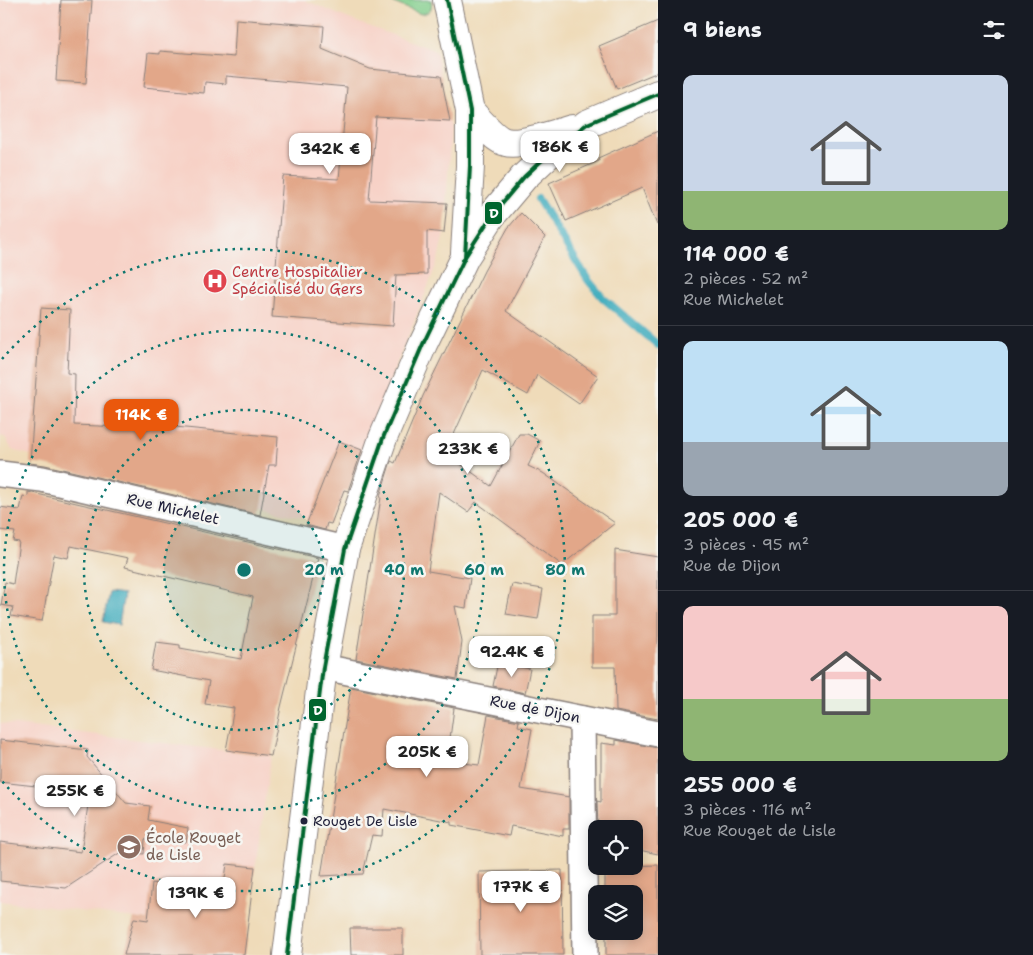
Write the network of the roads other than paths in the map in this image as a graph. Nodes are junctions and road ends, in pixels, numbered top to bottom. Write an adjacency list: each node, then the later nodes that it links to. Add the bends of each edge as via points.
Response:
1 (447, 0): 3 (main road)
2 (658, 94): 4 (main road)
3 (470, 111): 4 (main road, via 487,129 506,142 530,141); 5 (main road)
4 (587, 124): 5 (main road, via 524,177 492,215)
5 (465, 257): 7 (main road, via 423,344 387,430)
6 (0, 474): 7 (street, Rue Michelet, via 42,479)
7 (345, 549): 8 (main road)
8 (323, 667): 9 (street, Rue de Dijon); 11 (main road)
9 (582, 719): 10 (street, Rue de Dijon); 12 (street)
10 (658, 734)
11 (287, 955)
12 (585, 955)

